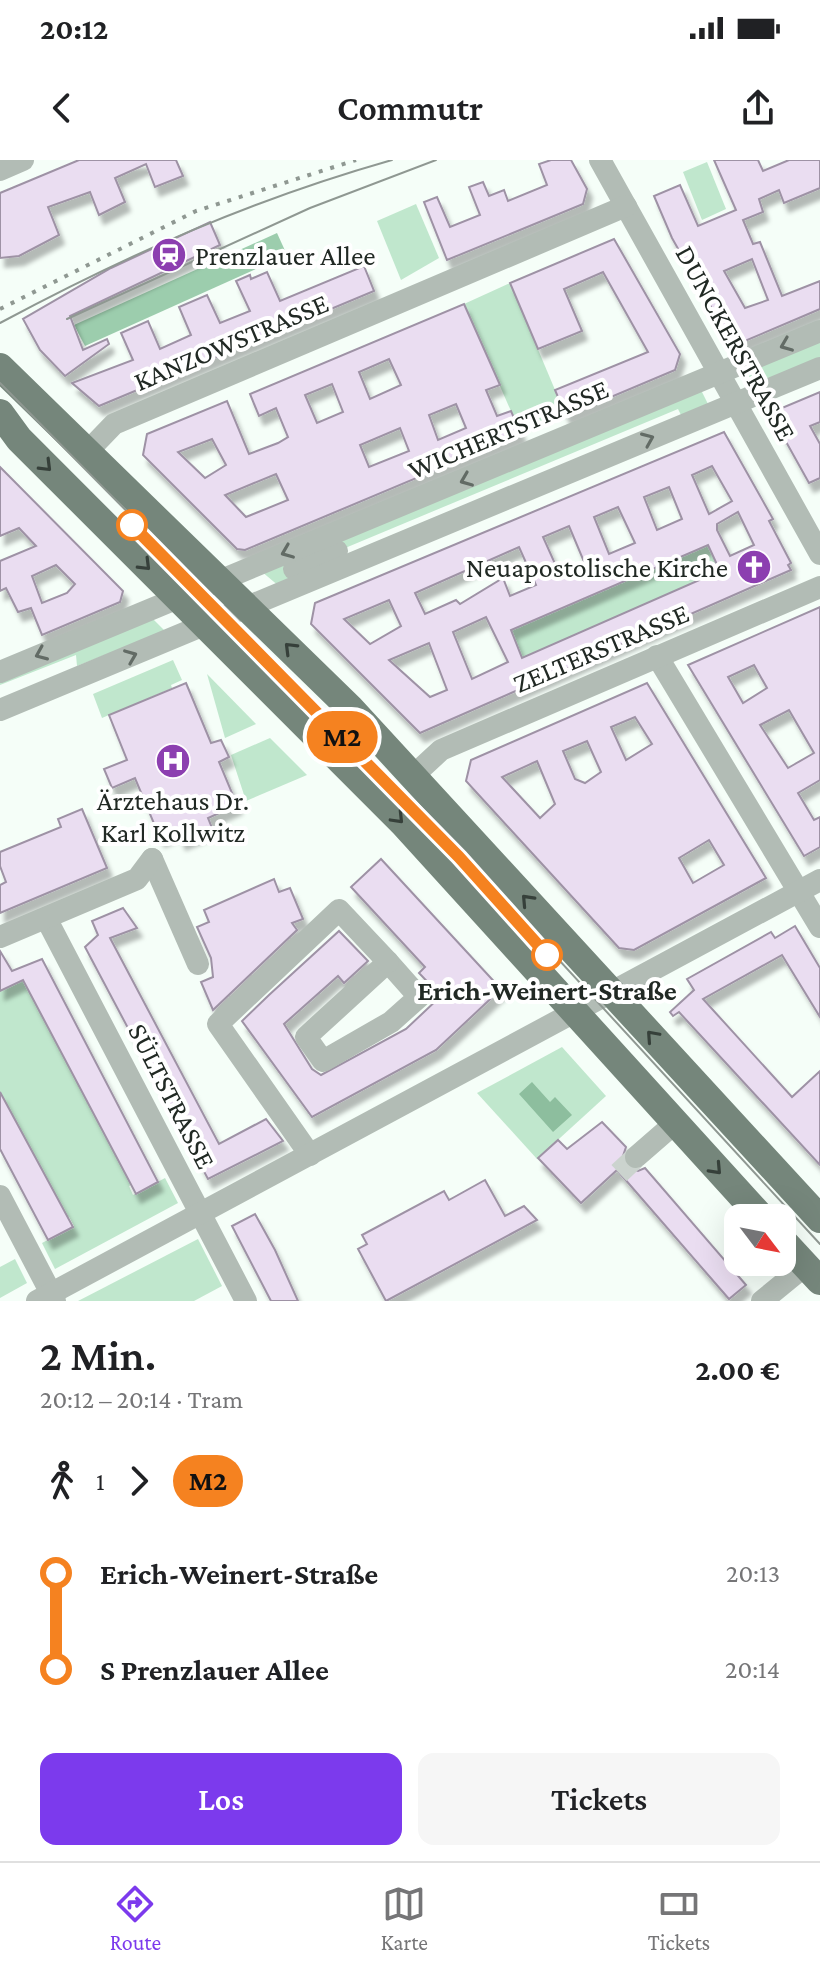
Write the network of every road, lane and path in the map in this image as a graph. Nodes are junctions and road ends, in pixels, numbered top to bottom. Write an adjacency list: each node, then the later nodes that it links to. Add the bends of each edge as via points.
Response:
1 (23, 160): 3 (street)
2 (600, 160): 4 (street, DUNCKERSTRASSE)
3 (0, 170)
4 (626, 206): 8 (street, DUNCKERSTRASSE); 11 (street, KANZOWSTRASSE, via 114,424)
5 (820, 331): 8 (street, WICHERTSTRASSE, one-way to 8)
6 (1, 368): 11 (main road)
7 (820, 368): 9 (street)
8 (718, 373): 9 (street, DUNCKERSTRASSE); 15 (street, WICHERTSTRASSE, one-way to 15)
9 (735, 403): 13 (street, DUNCKERSTRASSE); 18 (street, one-way to 9)
10 (0, 413): 17 (main road, one-way to 17, via 19,439)
11 (89, 450): 15 (main road)
12 (337, 551): 14 (street)
13 (820, 554)
14 (294, 569)
15 (218, 579): 17 (street, WICHERTSTRASSE); 18 (main road)
16 (820, 587): 20 (street, ZELTERSTRASSE)
17 (176, 596): 19 (main road); 21 (street, WICHERTSTRASSE, one-way to 21)
18 (249, 608): 19 (street); 23 (main road, one-way to 18)
19 (205, 625): 22 (street, one-way to 19); 32 (main road, one-way to 32, via 403,823)
20 (657, 656): 23 (street, ZELTERSTRASSE, via 441,750); 25 (street)
21 (0, 672)
22 (0, 710)
23 (413, 776): 31 (main road, one-way to 23)
24 (820, 880): 25 (street)
25 (799, 892): 27 (street); 31 (street)
26 (46, 918): 28 (street); 30 (street, via 137,879 152,859); 38 (street, SÜLTSTRASSE)
27 (820, 927)
28 (0, 937)
29 (388, 962): 29 (street, via 419,997 391,1022 323,1061 306,1037); 34 (street, via 339,910 218,1024)
30 (198, 964)
31 (612, 992): 32 (street); 39 (main road, one-way to 31)
32 (574, 1012): 33 (main road); 34 (street)
33 (674, 1124): 35 (street); 37 (main road, one-way to 37)
34 (310, 1155): 38 (street)
35 (636, 1157)
36 (0, 1196): 42 (street)
37 (749, 1204)
38 (199, 1213): 42 (street); 43 (street, SÜLTSTRASSE)
39 (820, 1219)
40 (796, 1255): 41 (main road)
41 (813, 1273): 44 (street)
42 (48, 1299)
43 (246, 1301)
44 (762, 1301)

